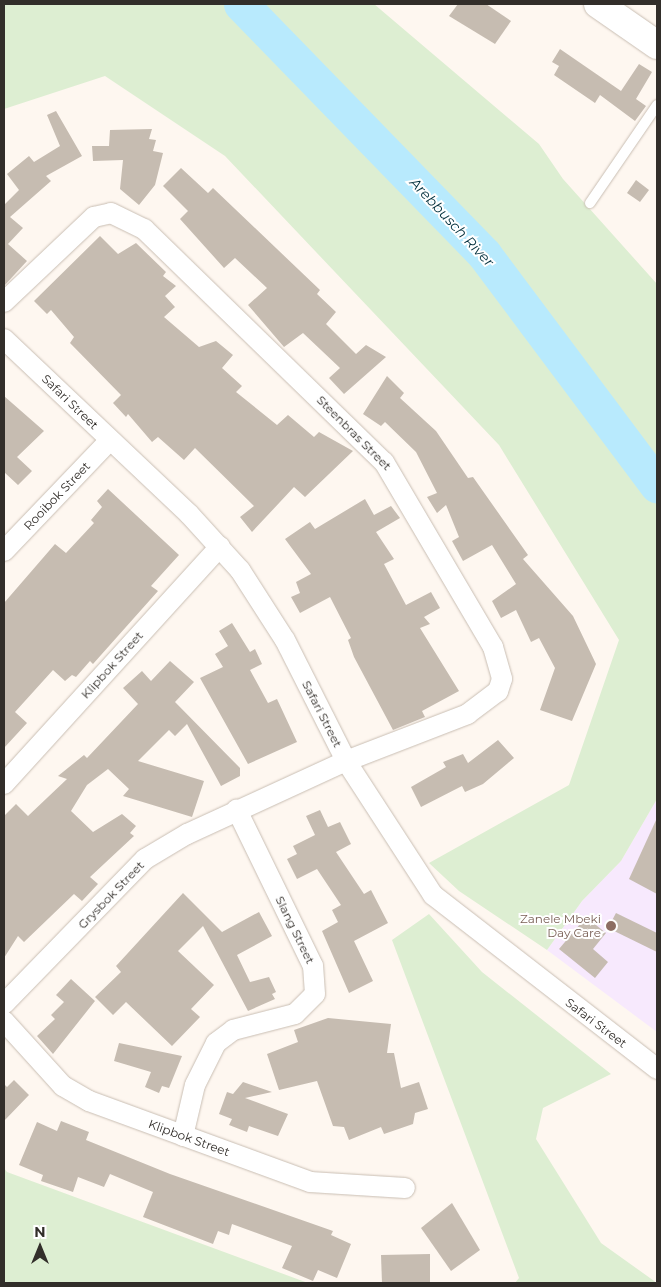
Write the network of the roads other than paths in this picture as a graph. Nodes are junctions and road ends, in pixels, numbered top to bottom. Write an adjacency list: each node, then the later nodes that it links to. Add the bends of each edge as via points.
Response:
1 (598, 4): 2 (street)
2 (657, 45)
3 (657, 105): 4 (lane)
4 (590, 203)
5 (4, 302): 10 (street, Steenbras Street, via 94,217 111,213 128,218 348,425 398,480 493,647 502,679 498,691 468,714)
6 (4, 339): 7 (street, Safari Street)
7 (110, 440): 8 (street, Safari Street); 9 (street, Rooibok Street)
8 (220, 547): 10 (street, Safari Street, via 248,581 284,640); 11 (street, Klipbok Street)
9 (4, 551)
10 (346, 761): 12 (street, Grysbok Street); 15 (street, Safari Street, via 418,879 448,910)
11 (4, 784)
12 (237, 810): 13 (street, Grysbok Street, via 145,859); 16 (street, Slang Street, via 312,966 315,994 295,1014 233,1030 216,1043 195,1085)
13 (4, 1004)
14 (4, 1021): 16 (street, Klipbok Street, via 74,1094)
15 (657, 1069)
16 (183, 1136): 17 (street, Klipbok Street, via 310,1182)
17 (405, 1188)

